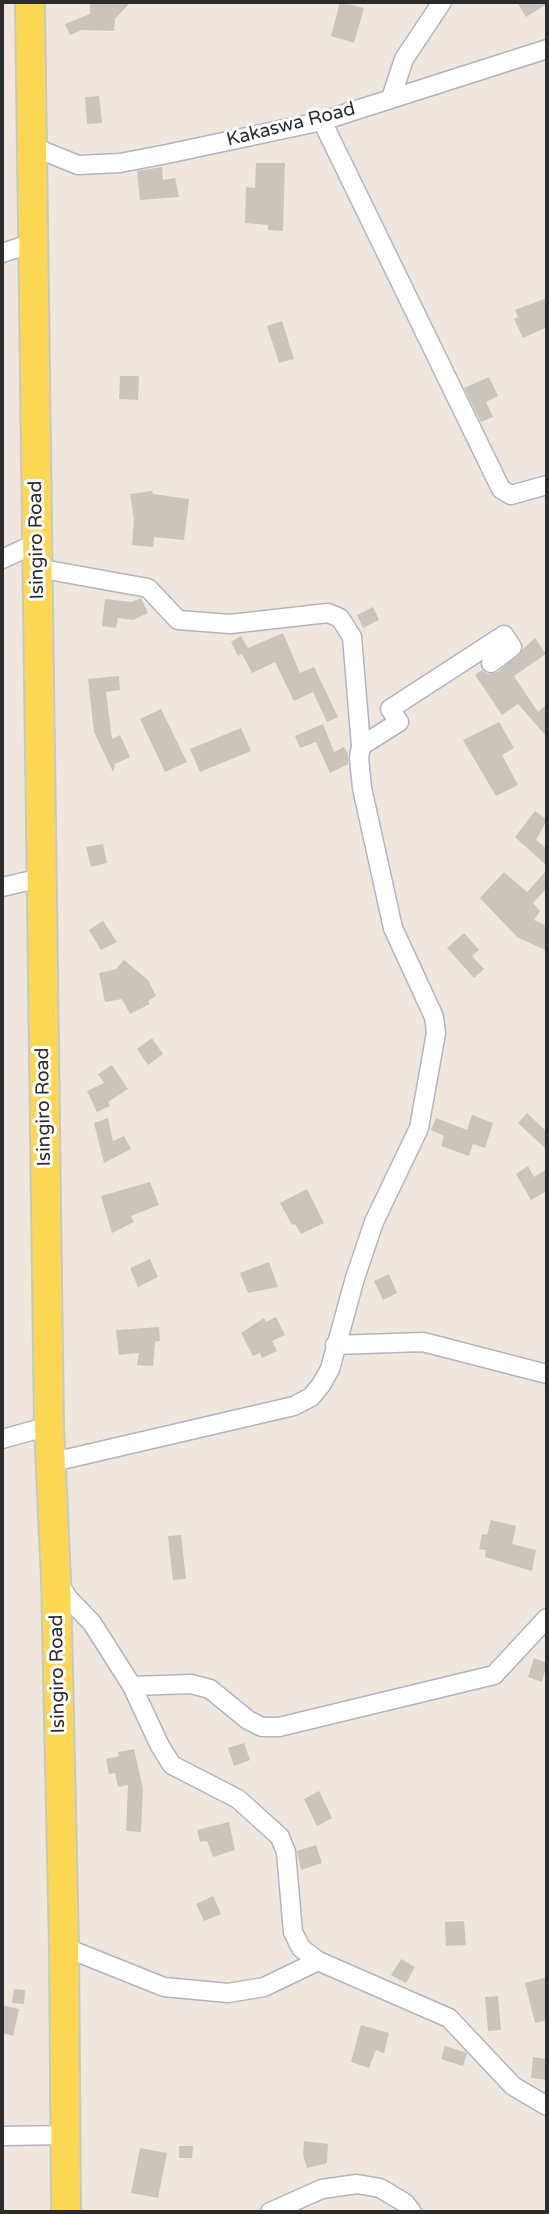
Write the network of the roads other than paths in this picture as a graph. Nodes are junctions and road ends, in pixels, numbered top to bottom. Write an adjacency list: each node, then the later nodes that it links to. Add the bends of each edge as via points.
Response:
1 (30, 2): 6 (main road, Isingiro Road)
2 (442, 2): 4 (street, via 404,59)
3 (547, 49): 4 (street, Kakaswa Road)
4 (391, 97): 5 (street, Kakaswa Road)
5 (322, 121): 6 (street, Kakaswa Road, via 98,165 78,164); 9 (street, via 501,489 511,495)
6 (31, 146): 7 (main road, Isingiro Road)
7 (33, 243): 8 (street); 10 (main road, Isingiro Road)
8 (2, 253)
9 (547, 485)
10 (37, 556): 11 (street); 13 (street, via 148,588 178,620 230,624 328,613 340,618 352,636); 14 (main road, Isingiro Road)
11 (2, 559)
12 (491, 663): 13 (street, via 512,648 504,635 390,709 399,722)
13 (361, 746): 16 (street, via 362,788 393,928 434,1017 436,1033 419,1128 374,1222)
14 (41, 878): 15 (street); 18 (main road, Isingiro Road)
15 (2, 887)
16 (335, 1345): 17 (street, via 423,1342); 20 (street, via 321,1385 294,1406)
17 (547, 1374)
18 (48, 1426): 19 (street); 20 (main road, Isingiro Road)
19 (2, 1439)
20 (49, 1463): 21 (main road, Isingiro Road)
21 (56, 1579): 23 (street, via 92,1623); 24 (main road, Isingiro Road)
22 (547, 1618): 23 (street, via 494,1675 279,1727 262,1727 248,1720 210,1689)
23 (132, 1686): 25 (street, via 173,1765 238,1799 280,1837 286,1852 295,1941)
24 (64, 1947): 25 (street, via 164,1987 228,1993 264,1987); 28 (main road, Isingiro Road)
25 (318, 1961): 26 (street, via 449,2018 513,2086)
26 (547, 2106)
27 (2, 2136): 28 (street)
28 (66, 2136): 29 (main road, Isingiro Road)
29 (65, 2212)
30 (270, 2212): 31 (street, via 322,2189 357,2185 380,2188)
31 (412, 2212)

